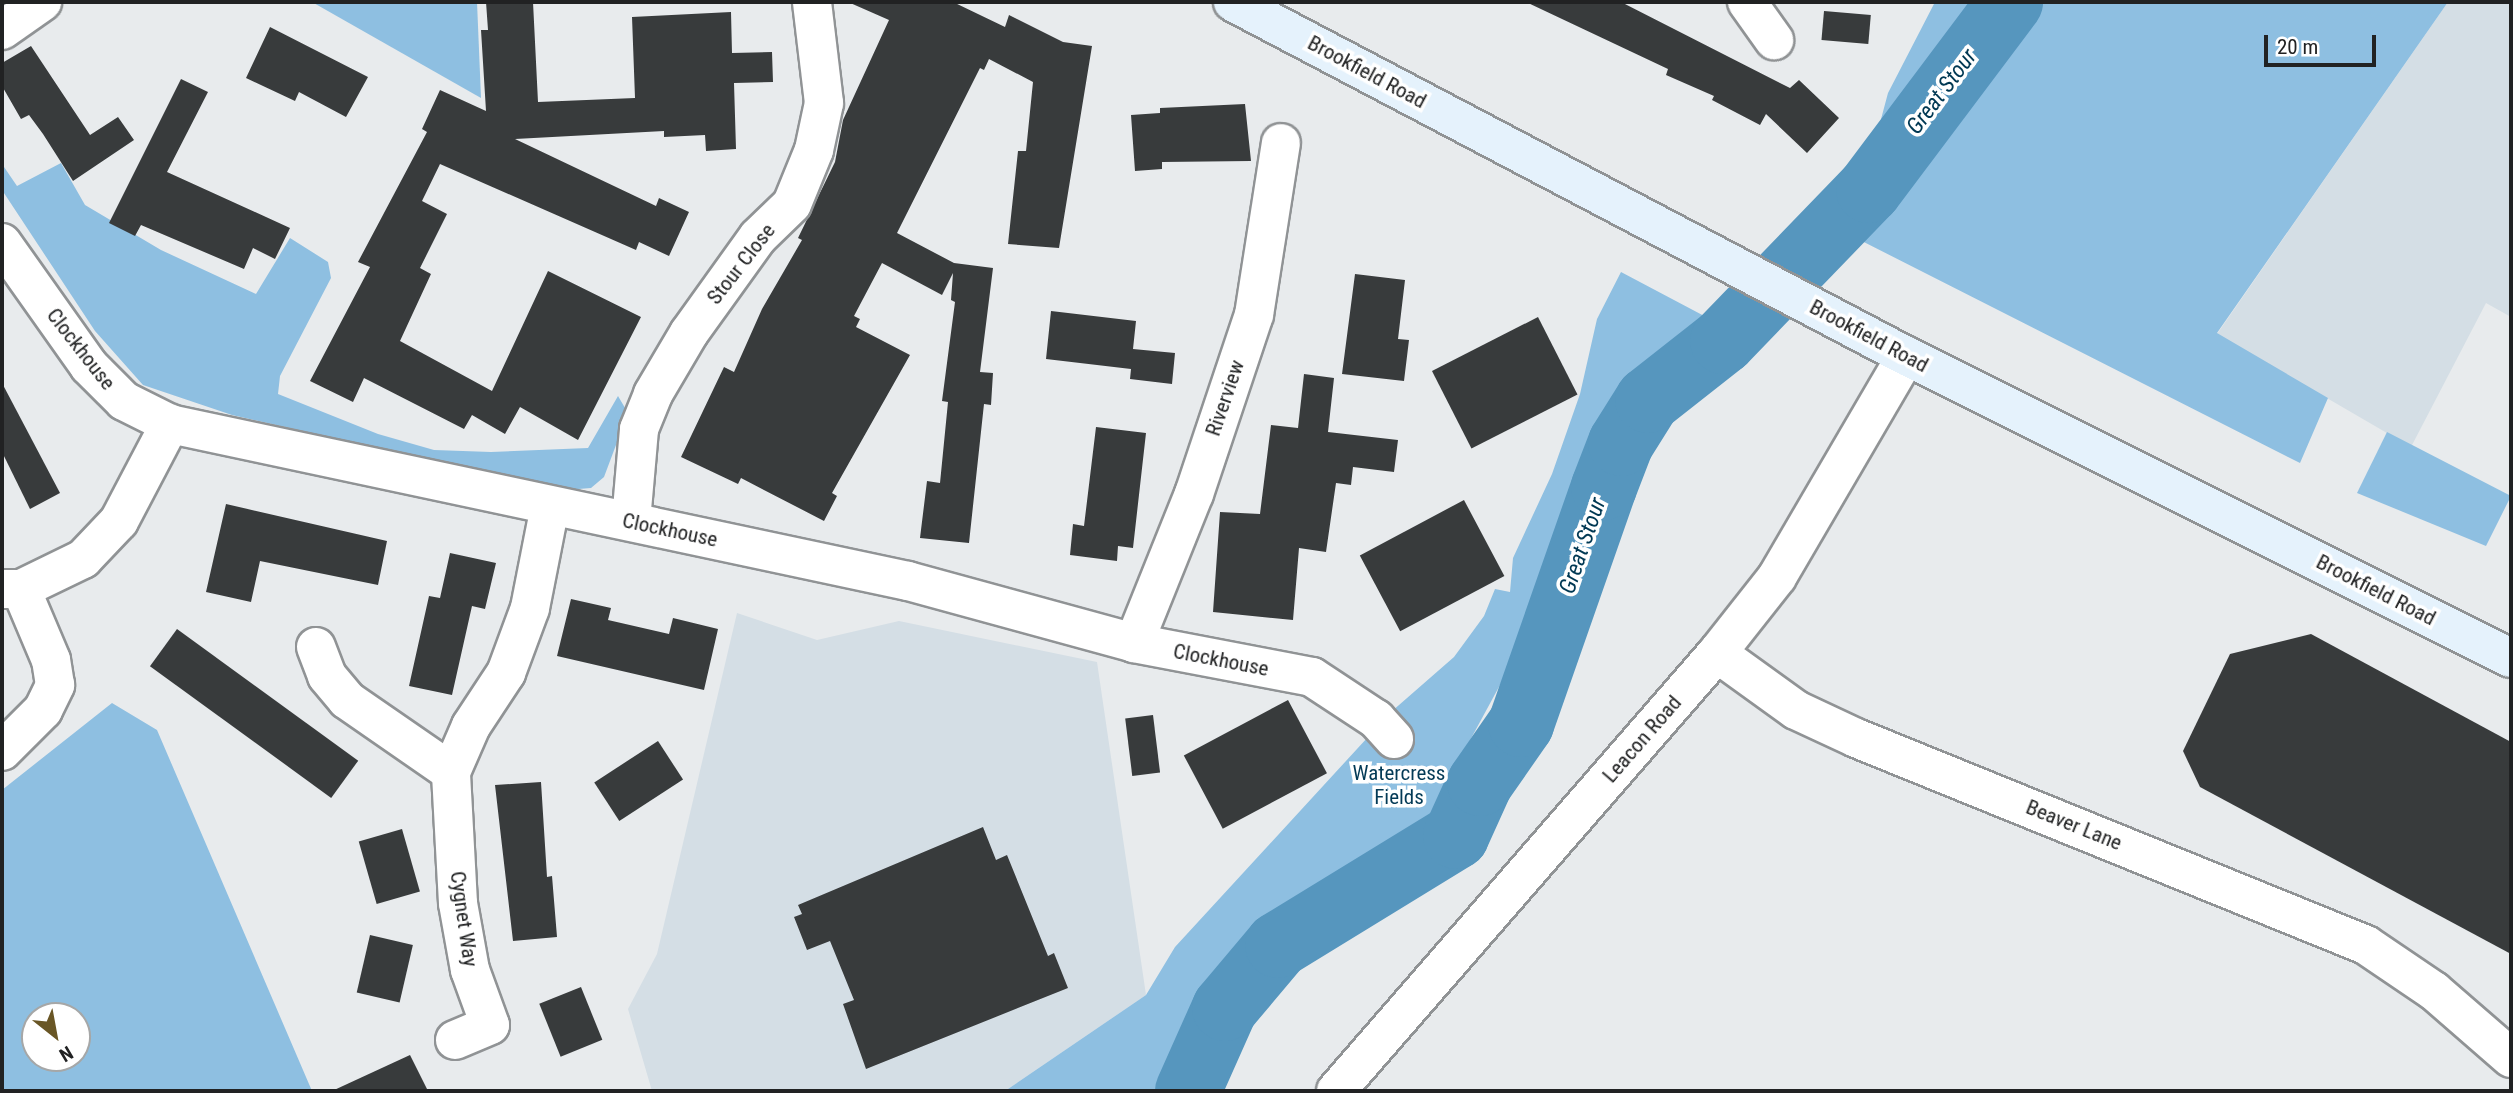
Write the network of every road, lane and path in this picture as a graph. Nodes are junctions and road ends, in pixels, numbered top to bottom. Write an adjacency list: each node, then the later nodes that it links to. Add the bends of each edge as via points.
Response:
1 (42, 2): 5 (street)
2 (812, 2): 12 (street, Stour Close, via 824,103 814,150 792,204 758,237 689,333 653,394 639,429)
3 (1233, 2): 9 (main road, Brookfield Road)
4 (1747, 2): 6 (street)
5 (2, 30)
6 (1774, 40)
7 (1281, 143): 14 (street, Riverview, via 1254,315 1194,494)
8 (2, 243): 10 (street, Clockhouse, via 89,366 124,401)
9 (1906, 356): 16 (street, Leacon Road, via 1777,577); 17 (main road, Brookfield Road)
10 (170, 424): 11 (street, Clockhouse); 13 (street, via 119,521 83,559)
11 (550, 506): 12 (street, Clockhouse); 20 (street, Cygnet Way, via 530,608 506,673 471,726)
12 (631, 521): 14 (street, Clockhouse, via 908,581)
13 (11, 589): 19 (street, via 51,660 55,685 43,710)
14 (1134, 643): 18 (street, Clockhouse, via 1312,677 1376,719)
15 (316, 647): 20 (street, via 327,676 347,700)
16 (1717, 653): 22 (street, Beaver Lane, via 1796,710 1856,738 2366,945 2434,991); 23 (street, Leacon Road)
17 (2511, 658)
18 (1394, 740)
19 (2, 751)
20 (450, 772): 21 (street, Cygnet Way, via 458,904 470,970 491,1025)
21 (455, 1040)
22 (2511, 1058)
23 (1336, 1091)

